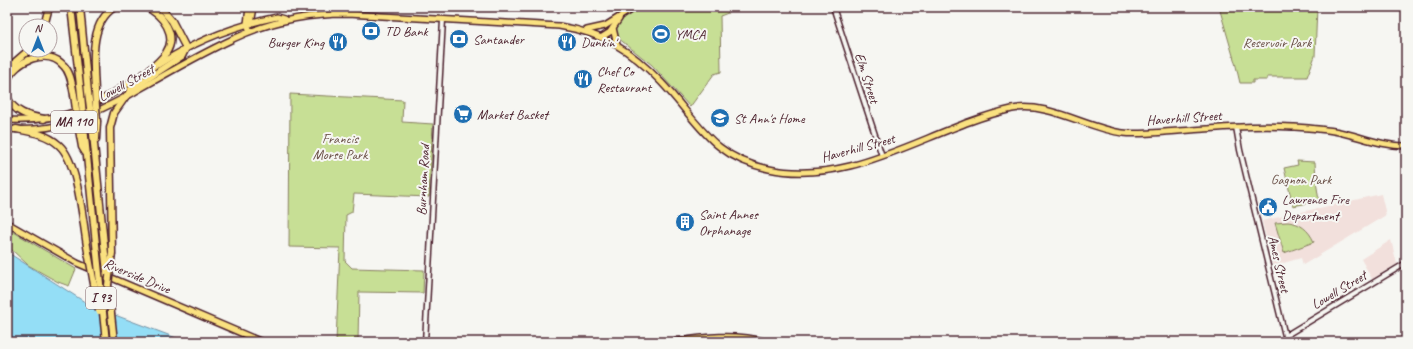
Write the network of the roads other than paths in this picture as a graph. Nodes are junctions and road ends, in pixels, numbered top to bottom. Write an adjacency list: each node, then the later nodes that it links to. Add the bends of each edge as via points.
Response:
1 (49, 7): 12 (highway)
2 (71, 7): 28 (highway, I 93)
3 (80, 7): 27 (highway)
4 (115, 7): 27 (highway, via 104,18 95,37)
5 (146, 7): 25 (highway, via 164,21 171,40 166,54)
6 (160, 7): 22 (highway, via 172,21)
7 (249, 7): 15 (main road)
8 (254, 7): 15 (main road)
9 (635, 7): 11 (main road)
10 (833, 7): 37 (street, Elm Street)
11 (620, 17): 16 (main road); 17 (main road)
12 (46, 18)
13 (284, 19): 14 (main road, Haverhill Street / MA 110, via 347,14); 15 (main road, Haverhill Street / MA 110, via 277,17); 18 (main road, Haverhill Street / MA 110)
14 (443, 20): 19 (main road, Haverhill Street / MA 110, via 559,26); 46 (street, Burnham Road)
15 (249, 23): 18 (main road); 22 (main road, Lowell Street / MA 110)
16 (605, 26): 19 (main road); 20 (main road)
17 (613, 27): 20 (main road); 21 (main road)
18 (250, 31): 29 (main road, Lowell Street / MA 110)
19 (584, 31): 20 (main road, Haverhill Street / MA 110)
20 (602, 37): 21 (main road, Haverhill Street / MA 110)
21 (616, 45): 37 (main road, Haverhill Street / MA 110, via 661,82 715,144 741,161 773,170 824,172)
22 (186, 48): 25 (main road, Lowell Street / MA 110); 29 (highway, via 182,56 130,90)
23 (19, 58): 24 (highway)
24 (7, 68)
25 (148, 71): 31 (main road, Lowell Street / MA 110, via 98,103)
26 (7, 80): 28 (highway, via 23,63 38,57 50,57 65,66)
27 (91, 91): 39 (highway, bridge, via 94,146)
28 (77, 94): 41 (highway, I 93, bridge, via 87,155)
29 (127, 96): 35 (main road, Lowell Street / MA 110, via 93,115 74,122 46,128); 39 (highway, via 114,114 110,128)
30 (7, 97): 31 (highway, via 18,111)
31 (44, 119): 32 (main road, Lowell Street / MA 110)
32 (7, 120)
33 (1236, 127): 36 (main road, Haverhill Street / MA 110, via 1321,130 1384,144); 37 (main road, Haverhill Street / MA 110, via 1126,133 1059,114 1022,108 990,115); 42 (street, Ames Street)
34 (7, 129): 35 (main road, Lowell Street / MA 110)
35 (16, 129): 41 (highway, bridge, via 45,136 67,154 74,173)
36 (1406, 146)
37 (882, 156)
38 (7, 223): 45 (main road, Riverside Drive, via 77,263)
39 (108, 253): 44 (highway, I 93, bridge, via 108,285)
40 (1406, 263): 42 (street, Lowell Street)
41 (104, 328): 43 (highway, I 93, bridge)
42 (1285, 336)
43 (106, 342)
44 (114, 342)
45 (262, 342)
46 (425, 342)
47 (672, 342): 48 (main road, via 729,336)
48 (767, 342)

